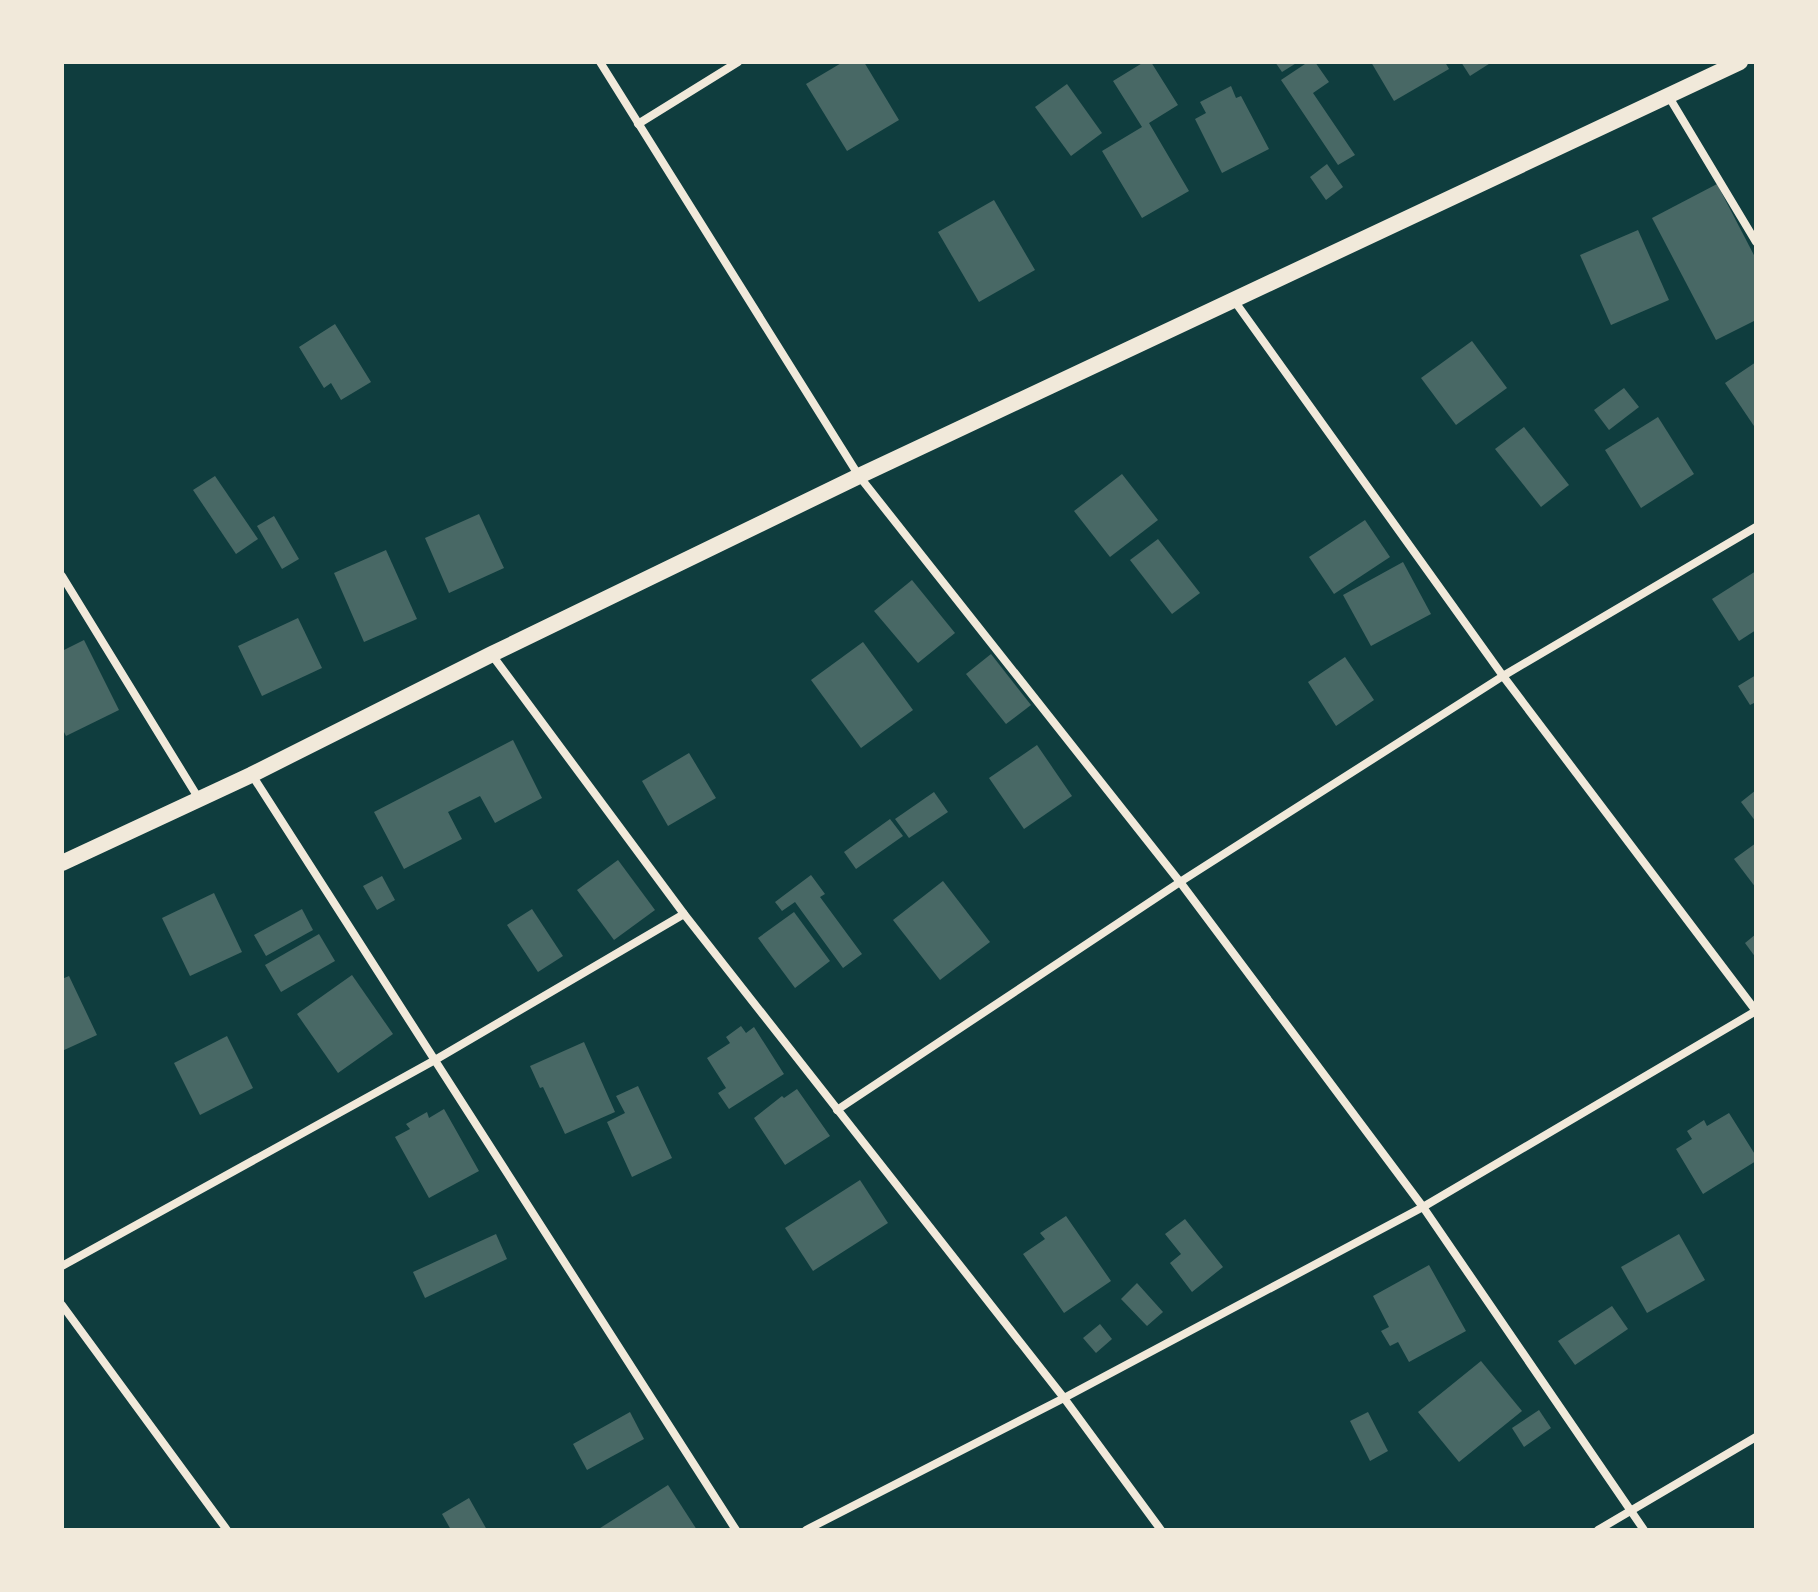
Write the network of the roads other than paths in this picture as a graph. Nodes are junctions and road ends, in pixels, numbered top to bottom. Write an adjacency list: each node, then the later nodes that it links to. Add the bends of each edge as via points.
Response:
1 (600, 62): 5 (street)
2 (738, 62): 5 (street)
3 (1740, 62): 4 (main road)
4 (1669, 97): 6 (street); 7 (main road)
5 (638, 124): 8 (street)
6 (1756, 242)
7 (1233, 299): 8 (main road); 12 (street)
8 (859, 476): 11 (main road); 16 (street)
9 (1756, 527): 12 (street)
10 (62, 576): 14 (street)
11 (492, 654): 13 (main road); 17 (street)
12 (1503, 676): 16 (street); 18 (street)
13 (251, 775): 14 (main road); 19 (street)
14 (199, 799): 15 (main road)
15 (62, 863)
16 (1180, 882): 20 (street); 21 (street)
17 (684, 914): 19 (street); 20 (street)
18 (1756, 1011): 21 (street)
19 (435, 1060): 22 (street); 28 (street)
20 (837, 1110): 24 (street)
21 (1423, 1207): 24 (street); 26 (street)
22 (62, 1266)
23 (62, 1305): 27 (street)
24 (1064, 1398): 29 (street); 30 (street)
25 (1756, 1437): 26 (street)
26 (1631, 1511): 31 (street); 32 (street)
27 (227, 1530)
28 (736, 1530)
29 (806, 1530)
30 (1161, 1530)
31 (1598, 1530)
32 (1644, 1530)

